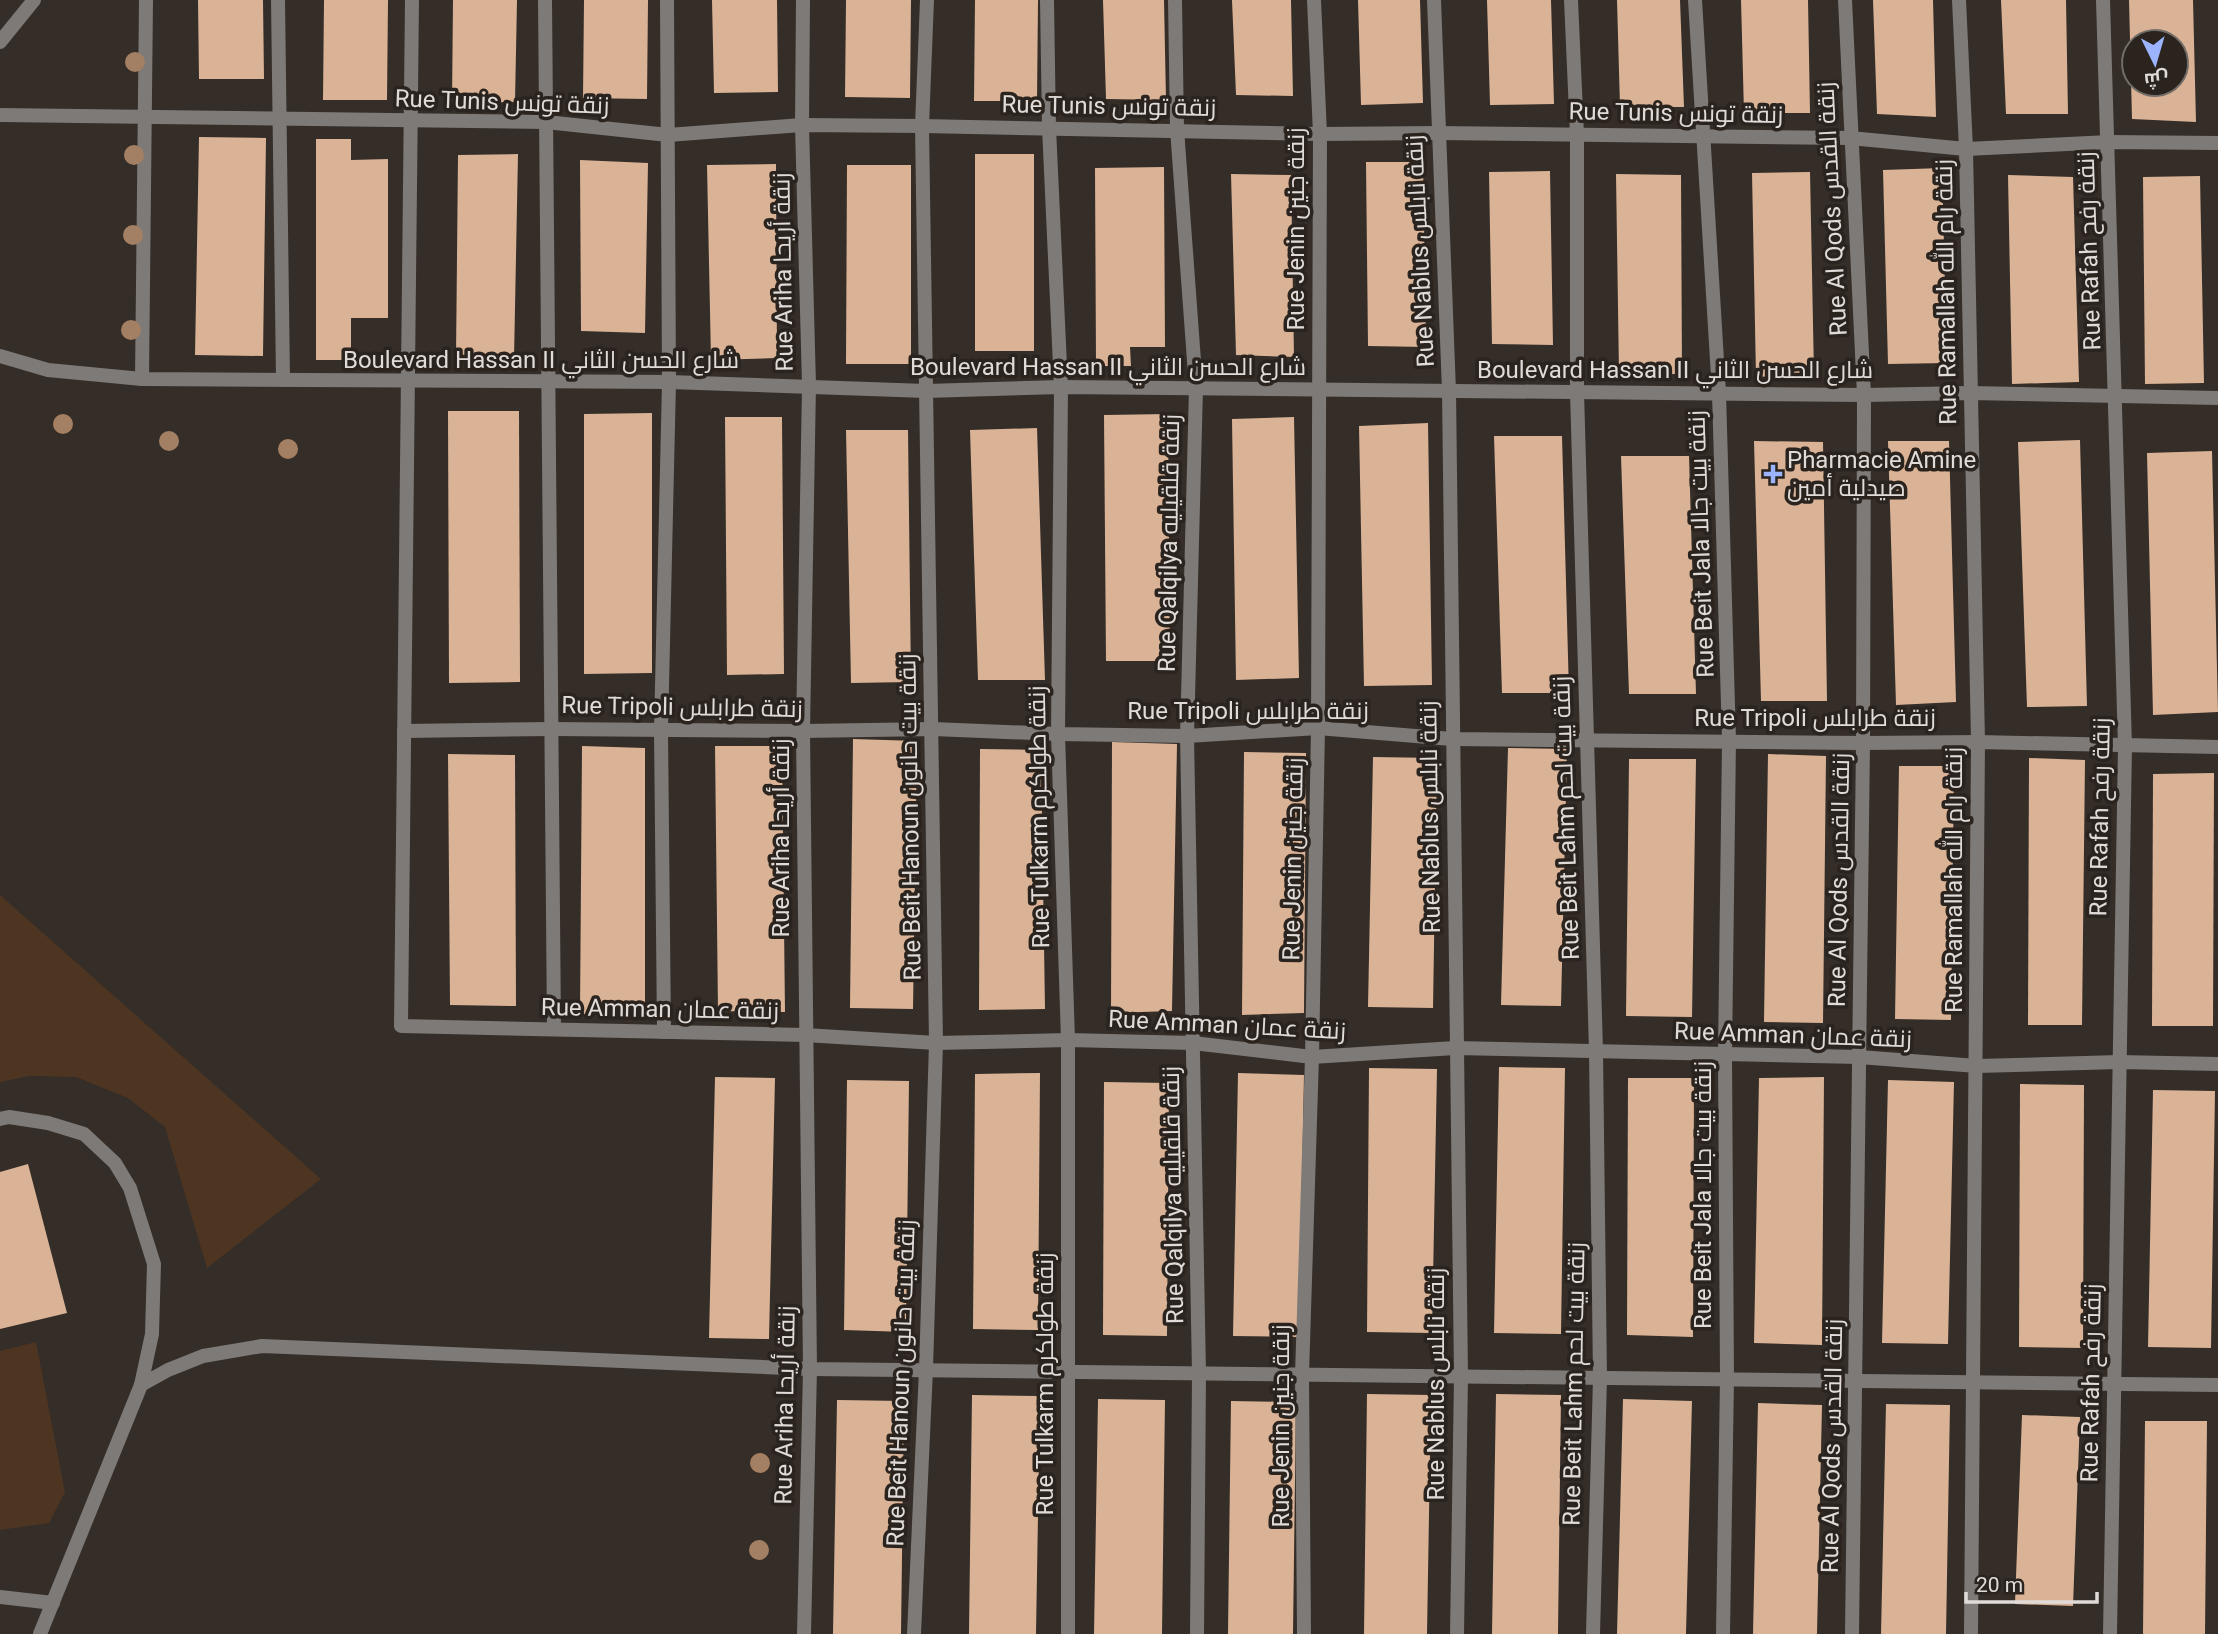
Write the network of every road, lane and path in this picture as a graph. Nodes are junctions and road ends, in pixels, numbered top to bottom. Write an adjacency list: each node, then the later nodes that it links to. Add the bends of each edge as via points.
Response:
1 (34, 0): 18 (street)
2 (146, 0): 20 (street)
3 (278, 0): 21 (street)
4 (412, 0): 22 (street)
5 (545, 0): 23 (street)
6 (667, 0): 30 (street)
7 (803, 0): 24 (street, Rue Ariha زنقة أريحا)
8 (927, 0): 25 (street, Rue Beit Hanoun زنقة بيت حانون)
9 (1047, 0): 26 (street, Rue Tulkarm زنقة طولكرم)
10 (1175, 0): 27 (street, Rue Qalqilya زنقة قلقيليه)
11 (1314, 0): 29 (street, Rue Jenin زنقة جنين)
12 (1434, 0): 28 (street, Rue Nablus زنقة نابلس)
13 (1571, 0): 31 (street, Rue Beit Lahm زنقة بيت لحم)
14 (1695, 0): 32 (street, Rue Beit Jala زنقة بيت جالا)
15 (1845, 0): 33 (street, Rue Al Qods زنقة القدس)
16 (1959, 0): 36 (street, Rue Ramallah زنقة رام الله)
17 (2103, 0): 34 (street, Rue Rafah زنقة رفح)
18 (0, 42)
19 (0, 115): 20 (street, Rue Tunis زنقة تونس)
20 (145, 117): 21 (street, Rue Tunis زنقة تونس); 38 (street)
21 (279, 119): 22 (street, Rue Tunis زنقة تونس); 39 (street)
22 (411, 120): 23 (street, Rue Tunis زنقة تونس); 40 (street)
23 (546, 122): 30 (street, Rue Tunis زنقة تونس); 42 (street)
24 (803, 125): 25 (street, Rue Tunis زنقة تونس); 30 (street, Rue Tunis زنقة تونس); 43 (street, Rue Ariha زنقة أريحا)
25 (922, 125): 26 (street, Rue Tunis زنقة تونس); 47 (street, Rue Beit Hanoun زنقة بيت حانون)
26 (1049, 128): 27 (street, Rue Tunis زنقة تونس); 44 (street, Rue Tulkarm زنقة طولكرم)
27 (1177, 130): 29 (street, Rue Tunis زنقة تونس); 45 (street, Rue Qalqilya زنقة قلقيليه)
28 (1437, 133): 29 (street, Rue Tunis زنقة تونس); 31 (street, Rue Tunis زنقة تونس); 48 (street, Rue Nablus زنقة نابلس)
29 (1320, 134): 46 (street, Rue Jenin زنقة جنين)
30 (668, 135): 41 (street)
31 (1577, 135): 32 (street, Rue Tunis زنقة تونس); 49 (street, Rue Beit Lahm زنقة بيت لحم)
32 (1702, 136): 33 (street, Rue Tunis زنقة تونس); 50 (street, Rue Beit Jala زنقة بيت جالا)
33 (1850, 138): 36 (street, Rue Tunis زنقة تونس); 52 (street, Rue Al Qods زنقة القدس)
34 (2109, 142): 35 (street, Rue Tunis زنقة تونس); 36 (street, Rue Tunis زنقة تونس); 53 (street, Rue Rafah زنقة رفح)
35 (2218, 143)
36 (1966, 149): 51 (street, Rue Ramallah زنقة رام الله)
37 (0, 356): 38 (street, Boulevard Hassan II شارع الحسن الثاني, via 48,370)
38 (142, 379): 39 (street, Boulevard Hassan II شارع الحسن الثاني)
39 (283, 380): 40 (street, Boulevard Hassan II شارع الحسن الثاني)
40 (408, 381): 42 (street, Boulevard Hassan II شارع الحسن الثاني); 59 (street)
41 (669, 382): 42 (street, Boulevard Hassan II شارع الحسن الثاني); 43 (street, Boulevard Hassan II شارع الحسن الثاني); 58 (street)
42 (548, 383): 56 (street)
43 (809, 385): 47 (street, Boulevard Hassan II شارع الحسن الثاني); 60 (street, Rue Ariha زنقة أريحا)
44 (1061, 387): 45 (street, Boulevard Hassan II شارع الحسن الثاني); 47 (street, Boulevard Hassan II شارع الحسن الثاني); 61 (street, Rue Tulkarm زنقة طولكرم)
45 (1196, 388): 46 (street, Boulevard Hassan II شارع الحسن الثاني); 62 (street, Rue Qalqilya زنقة قلقيليه)
46 (1318, 389): 48 (street, Boulevard Hassan II شارع الحسن الثاني); 55 (street, Rue Jenin زنقة جنين)
47 (926, 391): 57 (street, Rue Beit Hanoun زنقة بيت حانون)
48 (1449, 391): 49 (street, Boulevard Hassan II شارع الحسن الثاني); 63 (street, Rue Nablus زنقة نابلس)
49 (1577, 392): 50 (street, Boulevard Hassan II شارع الحسن الثاني); 64 (street, Rue Beit Lahm زنقة بيت لحم)
50 (1719, 393): 52 (street, Boulevard Hassan II شارع الحسن الثاني); 65 (street, Rue Beit Jala زنقة بيت جالا)
51 (1970, 393): 52 (street, Boulevard Hassan II شارع الحسن الثاني); 53 (street, Boulevard Hassan II شارع الحسن الثاني); 66 (street, Rue Ramallah زنقة رام الله)
52 (1864, 395): 67 (street, Rue Al Qods زنقة القدس)
53 (2116, 397): 54 (street, Boulevard Hassan II شارع الحسن الثاني); 68 (street, Rue Rafah زنقة رفح)
54 (2218, 398)
55 (1318, 728): 62 (street, Rue Tripoli زنقة طرابلس); 63 (street, Rue Tripoli زنقة طرابلس); 79 (street, Rue Jenin زنقة جنين)
56 (551, 729): 58 (street, Rue Tripoli زنقة طرابلس); 59 (street, Rue Tripoli زنقة طرابلس); 70 (street)
57 (933, 729): 60 (street, Rue Tripoli زنقة طرابلس); 61 (street, Rue Tripoli زنقة طرابلس); 74 (street, Rue Beit Hanoun زنقة بيت حانون)
58 (661, 730): 60 (street, Rue Tripoli زنقة طرابلس); 71 (street)
59 (404, 731): 70 (street, Rue Amman زنقة عمان, via 401,1026)
60 (803, 731): 72 (street, Rue Ariha زنقة أريحا)
61 (1058, 734): 62 (street, Rue Tripoli زنقة طرابلس); 73 (street, Rue Tulkarm زنقة طولكرم)
62 (1187, 736): 75 (street, Rue Qalqilya زنقة قلقيليه)
63 (1452, 738): 64 (street, Rue Tripoli زنقة طرابلس); 76 (street, Rue Nablus زنقة نابلس)
64 (1586, 740): 65 (street, Rue Tripoli زنقة طرابلس); 77 (street, Rue Beit Lahm زنقة بيت لحم)
65 (1729, 740): 67 (street, Rue Tripoli زنقة طرابلس); 78 (street, Rue Beit Jala زنقة بيت جالا)
66 (1978, 742): 67 (street, Rue Tripoli زنقة طرابلس); 68 (street, Rue Tripoli زنقة طرابلس); 83 (street, Rue Ramallah زنقة رام الله)
67 (1863, 743): 80 (street, Rue Al Qods زنقة القدس)
68 (2125, 746): 69 (street, Rue Tripoli زنقة طرابلس); 81 (street, Rue Rafah زنقة رفح)
69 (2218, 747)
70 (554, 1029): 71 (street, Rue Amman زنقة عمان)
71 (664, 1032): 72 (street, Rue Amman زنقة عمان)
72 (805, 1035): 74 (street, Rue Amman زنقة عمان); 85 (street, Rue Ariha زنقة أريحا)
73 (1068, 1040): 74 (street, Rue Amman زنقة عمان); 75 (street, Rue Amman زنقة عمان); 87 (street, Rue Tulkarm زنقة طولكرم)
74 (936, 1043): 86 (street, Rue Beit Hanoun زنقة بيت حانون)
75 (1193, 1043): 79 (street, Rue Amman زنقة عمان); 88 (street, Rue Qalqilya زنقة قلقيليه)
76 (1455, 1048): 77 (street, Rue Amman زنقة عمان); 79 (street, Rue Amman زنقة عمان); 90 (street, Rue Nablus زنقة نابلس)
77 (1597, 1051): 78 (street, Rue Amman زنقة عمان); 91 (street, Rue Beit Lahm زنقة بيت لحم)
78 (1725, 1054): 80 (street, Rue Amman زنقة عمان); 92 (street, Rue Beit Jala زنقة بيت جالا)
79 (1312, 1057): 89 (street, Rue Jenin زنقة جنين)
80 (1859, 1057): 83 (street, Rue Amman زنقة عمان); 93 (street, Rue Al Qods زنقة القدس)
81 (2119, 1062): 82 (street, Rue Amman زنقة عمان); 83 (street, Rue Amman زنقة عمان); 95 (street, Rue Rafah زنقة رفح)
82 (2218, 1064)
83 (1977, 1066): 94 (street, Rue Ramallah زنقة رام الله)
84 (0, 1119): 96 (street, via 9,1117 84,1134 115,1163 130,1188 154,1264 152,1334)
85 (810, 1369): 86 (street); 96 (street, via 262,1346 203,1356); 101 (street, Rue Ariha زنقة أريحا)
86 (926, 1369): 87 (street); 102 (street, Rue Beit Hanoun زنقة بيت حانون)
87 (1068, 1372): 88 (street); 103 (street, Rue Tulkarm زنقة طولكرم)
88 (1199, 1373): 89 (street); 104 (street, Rue Qalqilya زنقة قلقيليه)
89 (1302, 1375): 90 (street); 105 (street, Rue Jenin زنقة جنين)
90 (1461, 1376): 91 (street); 106 (street, Rue Nablus زنقة نابلس)
91 (1600, 1378): 92 (street); 107 (street, Rue Beit Lahm زنقة بيت لحم)
92 (1727, 1379): 93 (street); 108 (street, Rue Beit Jala زنقة بيت جالا)
93 (1855, 1381): 94 (street); 109 (street, Rue Al Qods زنقة القدس)
94 (1973, 1381): 95 (street); 110 (street, Rue Ramallah زنقة رام الله)
95 (2114, 1383): 97 (street); 111 (street, Rue Rafah زنقة رفح)
96 (141, 1385): 99 (street)
97 (2218, 1385)
98 (0, 1597): 99 (street)
99 (53, 1603): 100 (street)
100 (40, 1634)
101 (804, 1634)
102 (914, 1634)
103 (1068, 1634)
104 (1197, 1634)
105 (1304, 1634)
106 (1457, 1634)
107 (1593, 1634)
108 (1723, 1634)
109 (1852, 1634)
110 (1971, 1634)
111 (2110, 1634)

